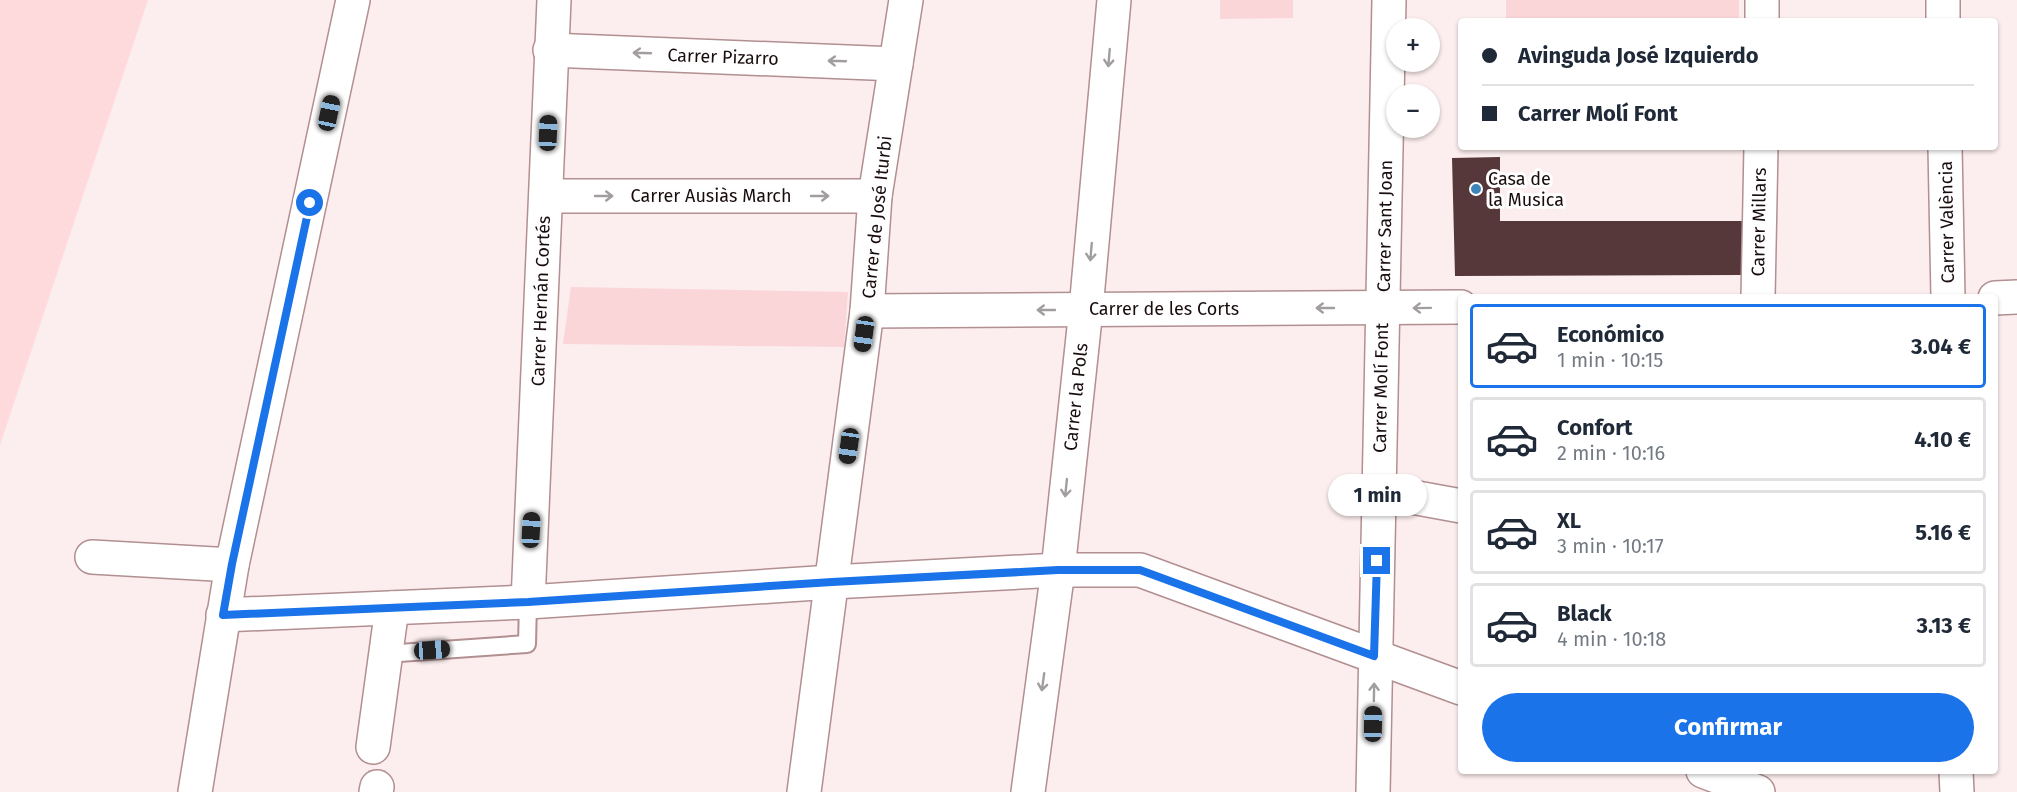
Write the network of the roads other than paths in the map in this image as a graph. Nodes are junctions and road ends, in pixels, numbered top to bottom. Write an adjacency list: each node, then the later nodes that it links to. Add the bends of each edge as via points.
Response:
1 (353, 0): 27 (street)
2 (554, 0): 10 (street, Carrer Hernán Cortés)
3 (906, 0): 11 (street, Carrer de José Iturbi)
4 (1114, 0): 22 (street, Carrer la Pols, one-way to 22)
5 (1389, 0): 21 (street, Carrer Sant Joan)
6 (1762, 0): 8 (street)
7 (1943, 0): 9 (street)
8 (1762, 18)
9 (1943, 18)
10 (550, 50): 11 (street, Carrer Pizarro, one-way to 10); 14 (street, Carrer Hernán Cortés)
11 (896, 63): 15 (street, Carrer de José Iturbi)
12 (1761, 150): 16 (street, Carrer Millars)
13 (1945, 150): 17 (street, Carrer València)
14 (546, 196): 15 (street, Carrer Ausiàs March, one-way to 15); 30 (street, Carrer Hernán Cortés)
15 (875, 196): 23 (street, Carrer de José Iturbi)
16 (1758, 294)
17 (1948, 294)
18 (2017, 297): 19 (street)
19 (1998, 298)
20 (1458, 307): 21 (street, Carrer de les Corts, one-way to 21)
21 (1383, 308): 22 (street, Carrer de les Corts, one-way to 22); 24 (street, Carrer Molí Font)
22 (1086, 309): 23 (street, Carrer de les Corts, one-way to 23); 28 (street, Carrer la Pols, one-way to 28)
23 (867, 311): 29 (street, Carrer de José Iturbi)
24 (1379, 491): 25 (street); 34 (street, Carrer Molí Font)
25 (1458, 505)
26 (92, 557): 27 (street)
27 (232, 564): 32 (street)
28 (1058, 570): 29 (street); 34 (street, via 1140,570); 41 (street, Carrer la Pols, one-way to 41)
29 (832, 582): 30 (street); 40 (street, Carrer de José Iturbi)
30 (528, 602): 31 (street); 33 (lane, via 527,644)
31 (392, 608): 32 (street); 33 (street)
32 (223, 615): 39 (street)
33 (385, 654): 36 (street)
34 (1374, 656): 35 (street); 42 (street, Carrer Molí Font, one-way to 34)
35 (1458, 687)
36 (373, 747)
37 (1711, 774): 43 (street)
38 (1956, 774): 44 (street)
39 (195, 792)
40 (804, 792)
41 (1028, 792)
42 (1373, 792)
43 (1758, 792)
44 (1957, 792)

